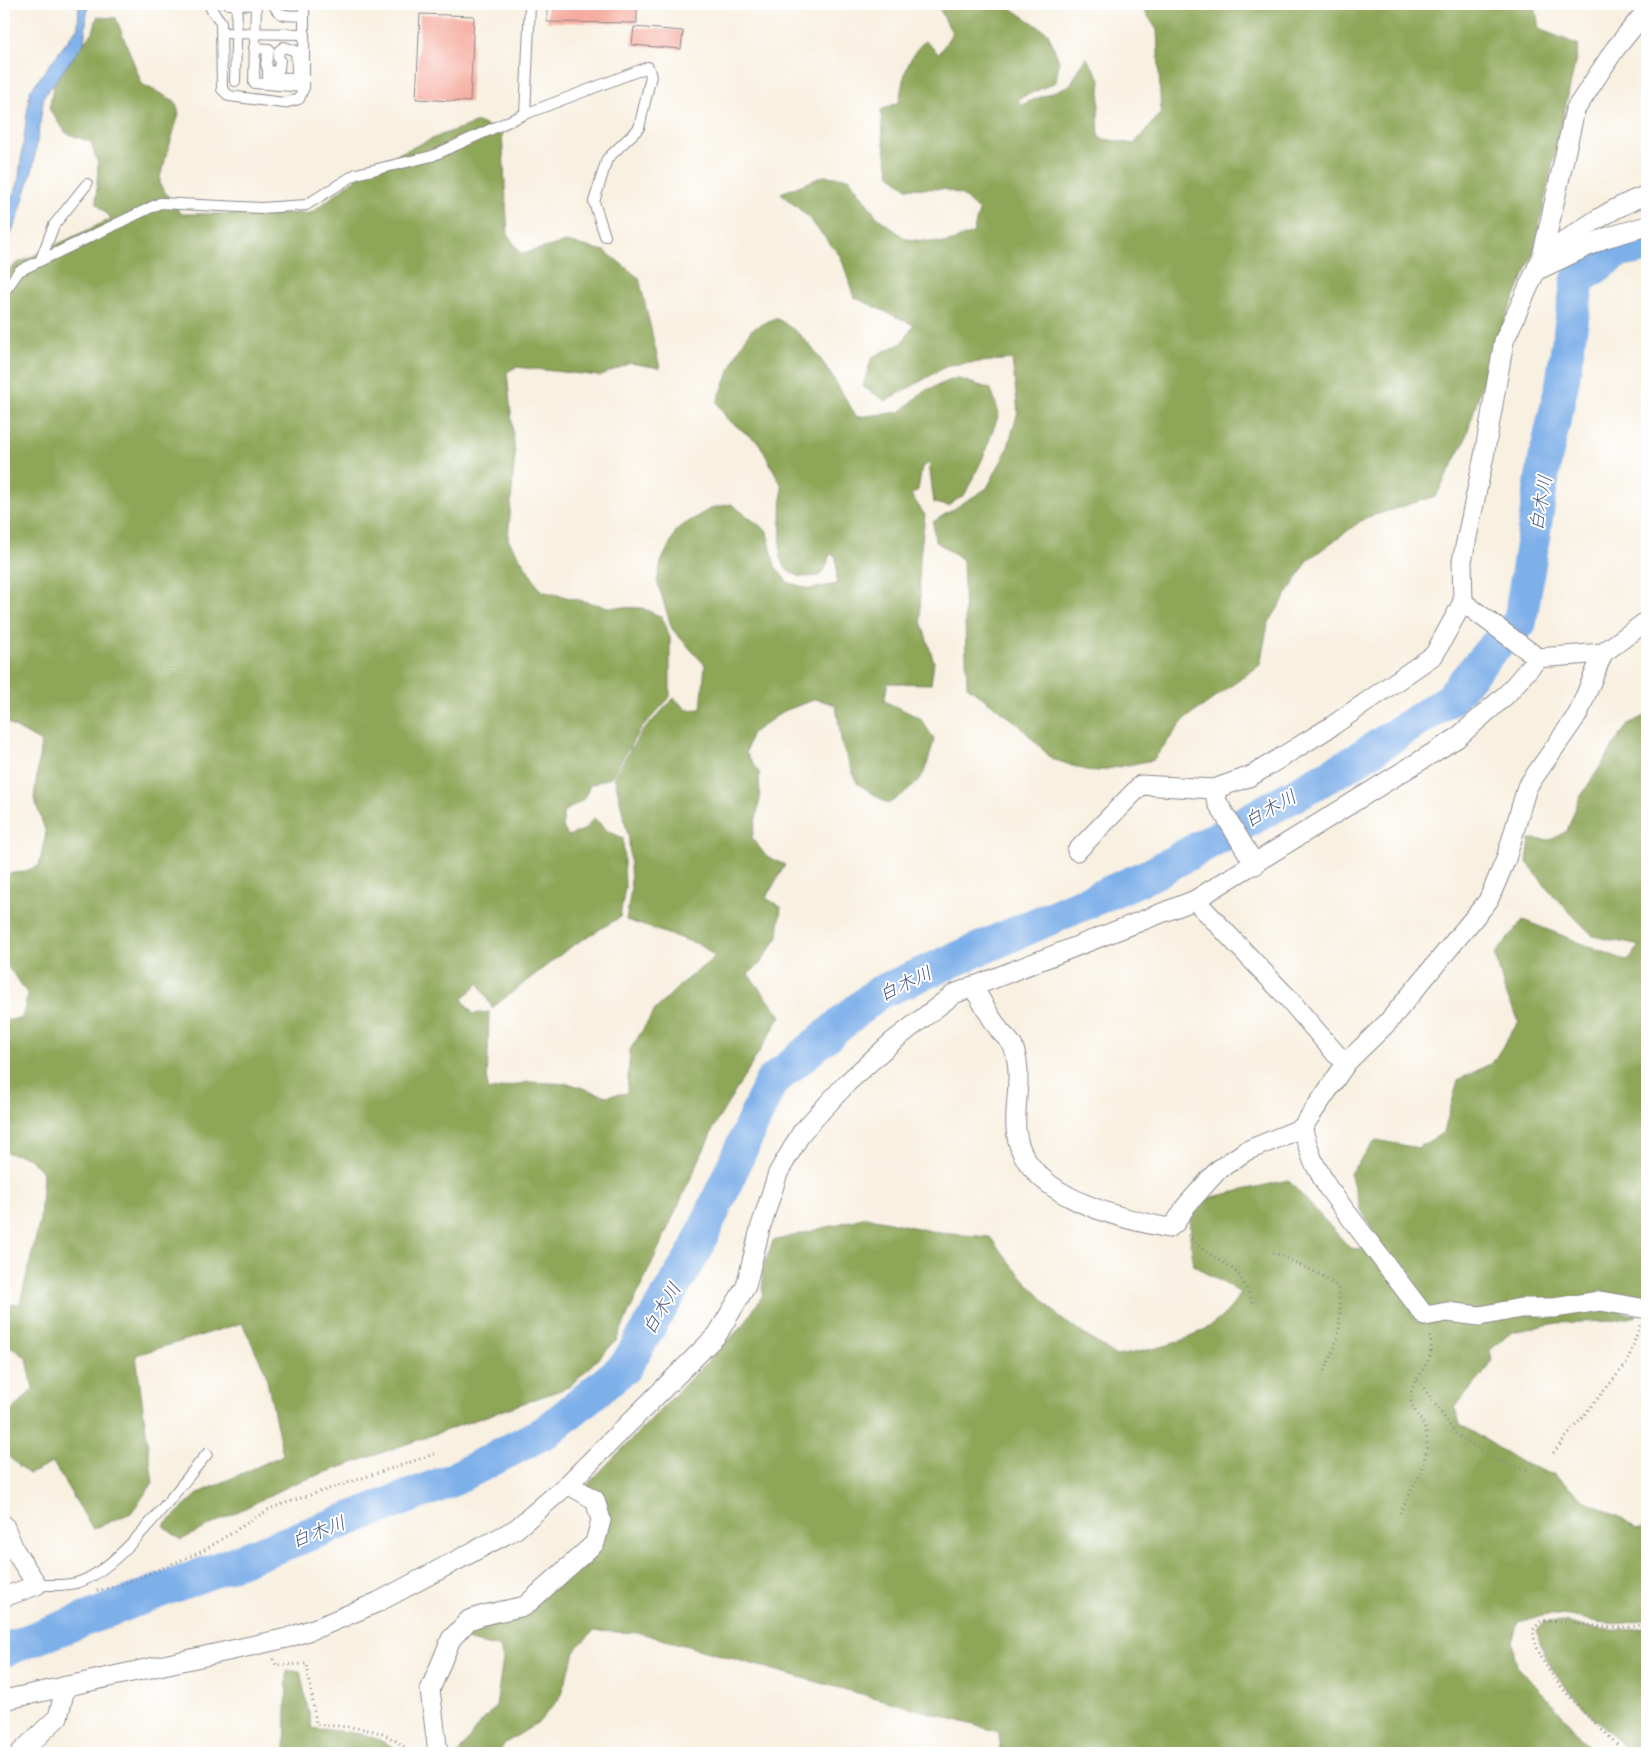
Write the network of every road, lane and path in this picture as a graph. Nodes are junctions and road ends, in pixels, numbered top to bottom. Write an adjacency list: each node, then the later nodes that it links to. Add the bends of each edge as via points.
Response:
1 (212, 4): 9 (lane, via 211,9 222,22)
2 (233, 4): 3 (lane); 10 (lane)
3 (256, 4): 11 (lane)
4 (274, 4): 8 (lane, via 280,14)
5 (304, 4): 8 (lane)
6 (530, 4): 19 (lane)
7 (1647, 10): 25 (street, via 1615,49 1575,110)
8 (304, 15): 12 (lane)
9 (222, 33): 10 (lane); 15 (lane)
10 (236, 33): 11 (lane); 16 (lane)
11 (255, 34): 12 (lane); 13 (lane)
12 (304, 34): 18 (lane)
13 (254, 48): 14 (lane, via 269,49); 17 (lane)
14 (275, 59): 18 (lane, via 280,67 277,71 268,70 268,77); 18 (lane, via 285,62 290,60 292,51 296,51)
15 (221, 80): 16 (lane); 18 (lane, via 222,89 229,96 284,103 299,99)
16 (235, 81): 17 (lane)
17 (254, 83): 18 (lane)
18 (298, 84)
19 (525, 114): 23 (lane, via 648,67 651,76 639,128 607,159 594,202); 24 (lane, via 432,156 356,174 306,205 261,208 160,203)
20 (87, 184): 24 (lane, via 54,225)
21 (1647, 196): 25 (street, via 1629,202 1581,230)
22 (1647, 226): 25 (street, via 1605,238)
23 (605, 236)
24 (41, 259): 26 (lane, via 19,271)
25 (1539, 264): 27 (street, via 1504,341 1462,560)
26 (4, 292)
27 (1463, 602): 29 (street); 31 (street, via 1434,655 1339,721)
28 (1647, 621): 30 (street)
29 (1531, 653): 30 (street); 33 (street, via 1507,694 1458,738)
30 (1603, 653): 36 (street, via 1578,714 1527,787 1506,860 1488,901 1388,1022)
31 (1216, 796): 32 (street, via 1141,786); 33 (street)
32 (1076, 851)
33 (1255, 865): 34 (street)
34 (1195, 900): 35 (street); 36 (street, via 1336,1054)
35 (972, 986): 38 (street, via 1014,1047 1018,1066 1016,1129 1019,1146 1036,1172 1056,1191 1081,1203 1144,1224 1169,1228); 49 (street, via 954,994 892,1042 847,1083 802,1132 778,1173 746,1286 718,1335)
36 (1347, 1062): 37 (street)
37 (1302, 1128): 38 (street, via 1246,1151 1218,1170); 42 (street, via 1313,1161 1328,1188)
38 (1178, 1220): 40 (path, via 1198,1247 1234,1270)
39 (1273, 1252): 43 (path, via 1321,1275 1338,1287 1342,1321 1338,1344)
40 (1253, 1303)
41 (1646, 1310): 42 (street, via 1600,1301 1554,1308 1522,1308 1480,1316 1447,1312); 46 (path, via 1627,1363)
42 (1425, 1316): 44 (path, via 1432,1354)
43 (1322, 1375)
44 (1417, 1380): 48 (path, via 1456,1434 1496,1460); 50 (path, via 1411,1395 1413,1407 1424,1427 1426,1459)
45 (438, 1453): 53 (path, via 271,1508 203,1552 121,1585)
46 (1553, 1453)
47 (207, 1454): 52 (lane, via 147,1525 107,1566 76,1583)
48 (1530, 1470)
49 (568, 1484): 56 (street, via 516,1529 387,1598 322,1626); 61 (street, via 595,1500 601,1520 595,1543 525,1606 469,1620 451,1639 430,1690)
50 (1400, 1513)
51 (4, 1525): 52 (street)
52 (37, 1585): 54 (street)
53 (95, 1591)
54 (4, 1597)
55 (1647, 1623): 62 (path, via 1626,1628 1602,1628 1565,1620 1542,1620 1533,1630 1537,1652 1549,1670)
56 (266, 1642): 57 (street); 60 (path, via 276,1665 307,1664 316,1724 379,1731)
57 (66, 1686): 58 (street); 59 (street, via 58,1717)
58 (4, 1700)
59 (20, 1753)
60 (409, 1753)
61 (438, 1753)
62 (1622, 1753)

